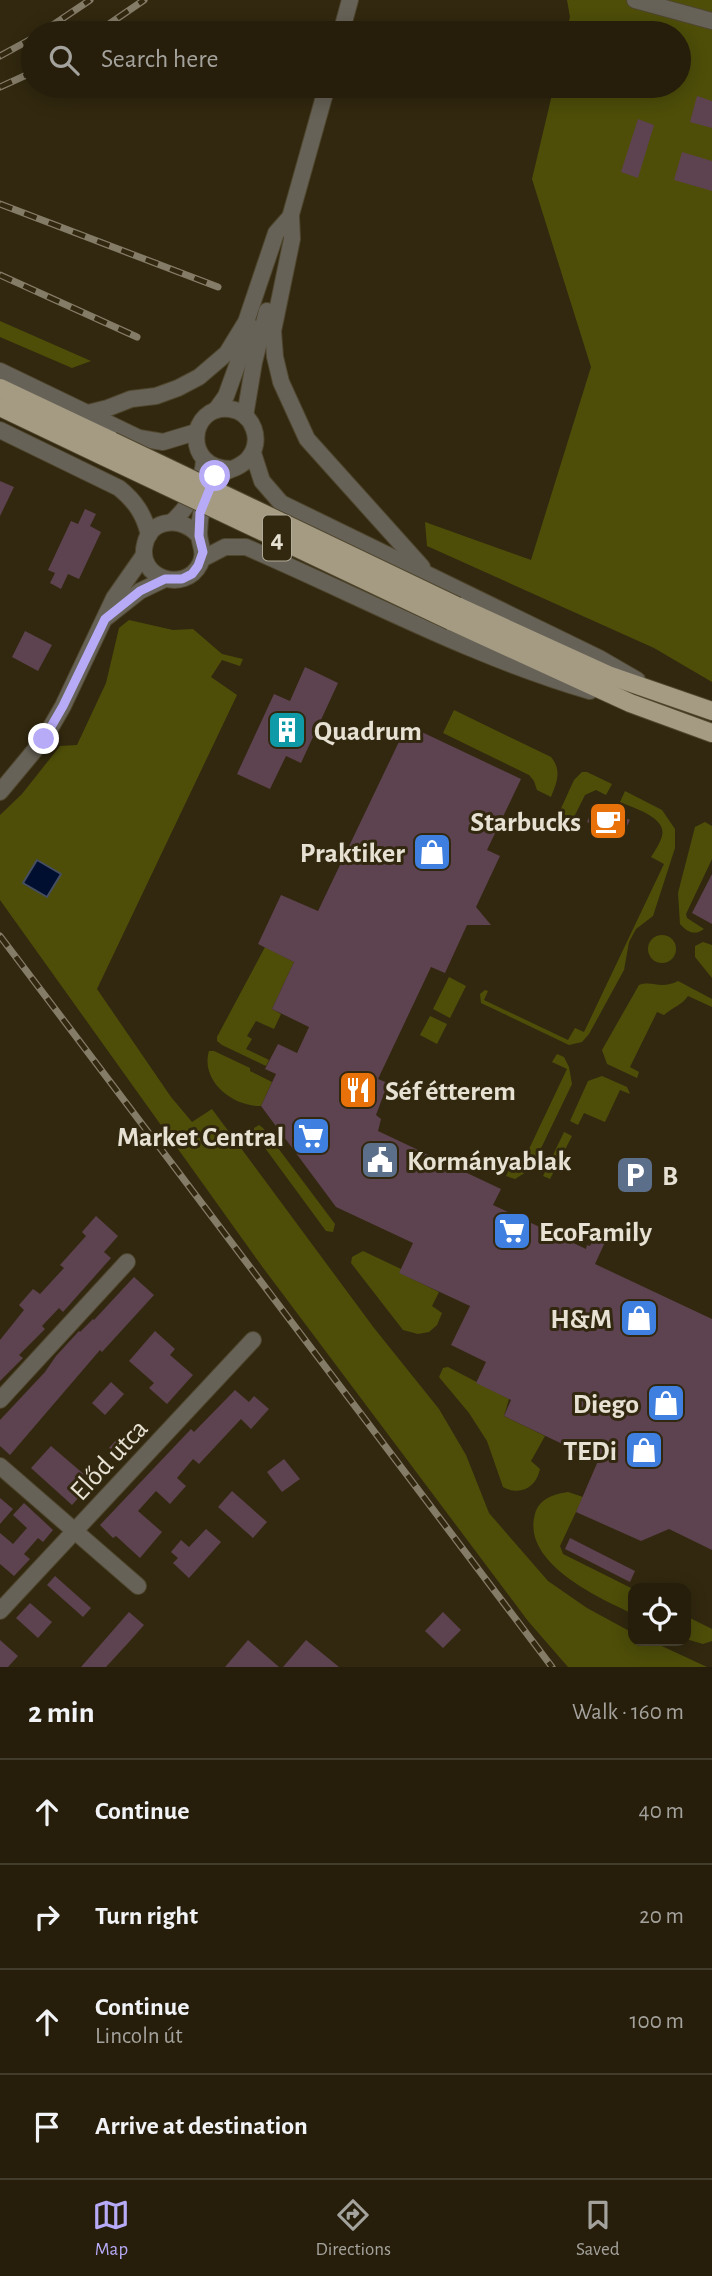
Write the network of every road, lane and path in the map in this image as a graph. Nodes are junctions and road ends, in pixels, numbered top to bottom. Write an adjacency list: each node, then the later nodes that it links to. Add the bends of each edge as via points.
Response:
1 (350, 0): 3 (street)
2 (635, 0): 4 (street)
3 (344, 21)
4 (712, 21)
5 (324, 98): 6 (street)
6 (290, 216): 10 (street, via 226,396); 11 (street, via 276,233 246,321 227,353 178,388); 12 (street, via 254,362); 24 (street, via 292,239 273,331 281,382 307,439)
7 (0, 371): 11 (street)
8 (0, 388): 15 (main road, 4)
9 (0, 407): 15 (main road, 4)
10 (216, 410): 12 (street); 14 (street, via 200,422)
11 (88, 413): 14 (street, via 152,441)
12 (246, 416): 16 (street, via 256,433)
13 (0, 430): 20 (street, via 119,488 134,500)
14 (196, 432): 17 (street)
15 (107, 449): 26 (main road, 4, bridge)
16 (253, 453): 18 (street); 24 (street, via 262,481 281,503)
17 (204, 460): 18 (street); 19 (street, via 195,493)
18 (230, 469): 21 (street, via 215,476 204,499)
19 (173, 522): 20 (street); 21 (street, via 188,526)
20 (149, 535): 22 (street)
21 (199, 536): 23 (street)
22 (144, 555): 25 (street, via 148,566); 27 (street)
23 (202, 559): 25 (street, via 192,574); 29 (street, via 225,547 246,547 422,628 555,681)
24 (429, 575): 28 (street, via 599,658)
25 (165, 579): 27 (street, via 140,591)
26 (454, 613): 28 (main road, 4); 29 (main road, 4)
27 (105, 619): 32 (street, via 44,739)
28 (662, 695): 30 (main road, 4)
29 (630, 703): 31 (main road, 4)
30 (712, 711)
31 (712, 733)
32 (0, 792)
33 (127, 1262): 35 (street)
34 (253, 1340): 37 (street, Előd utca)
35 (0, 1400)
36 (0, 1466): 37 (street)
37 (75, 1533): 38 (street); 39 (street, Előd utca)
38 (138, 1586)
39 (0, 1611)

